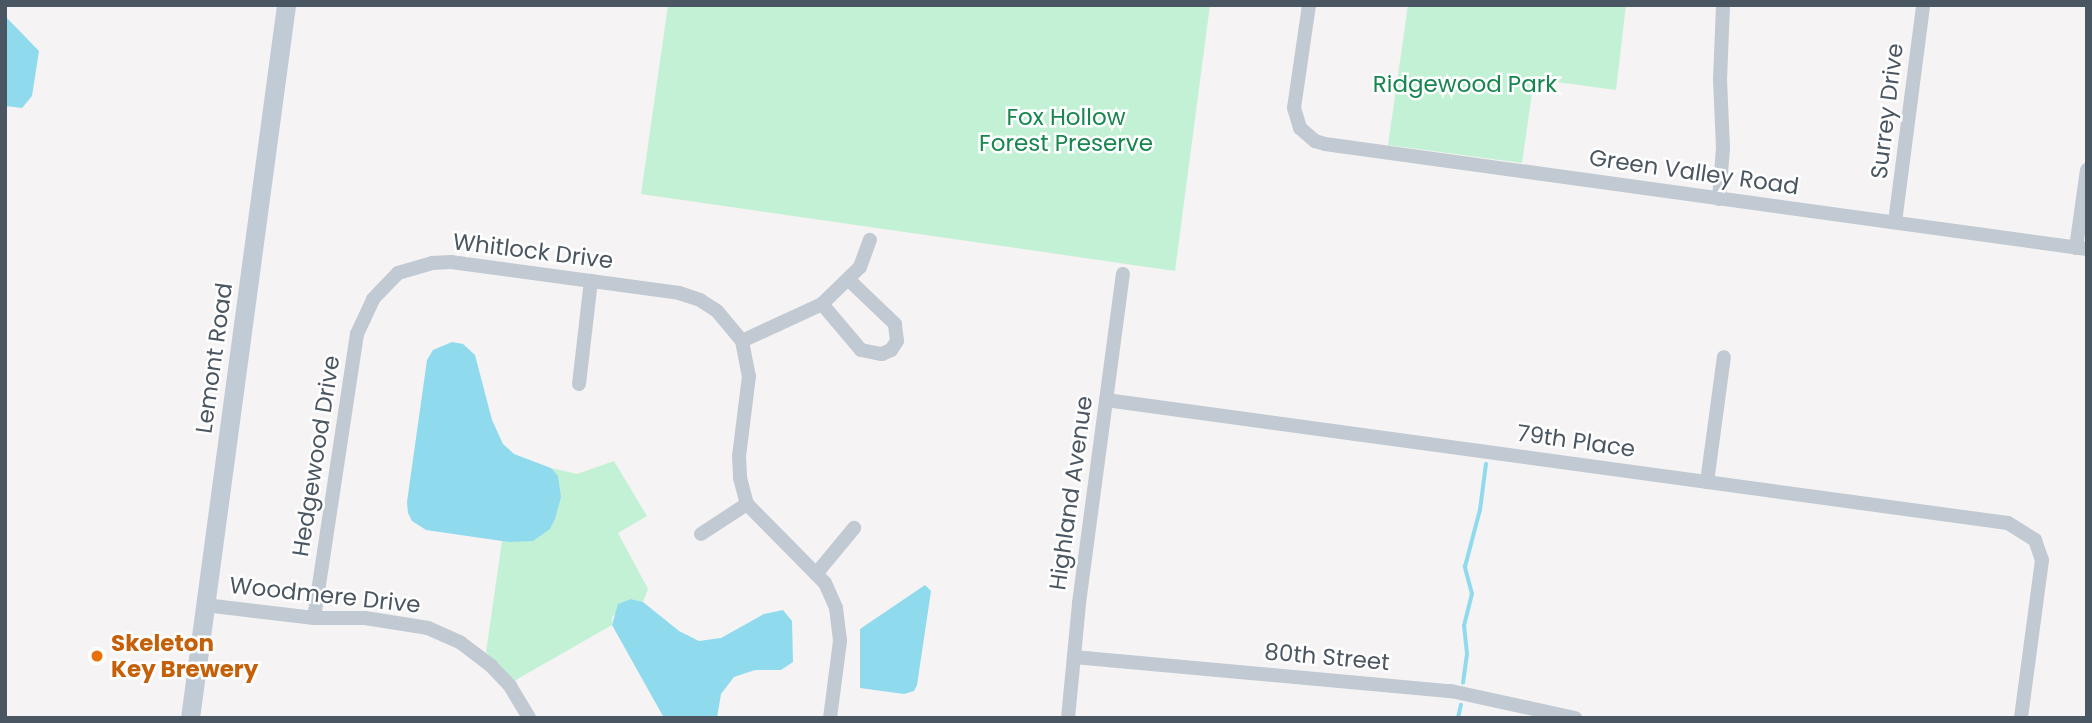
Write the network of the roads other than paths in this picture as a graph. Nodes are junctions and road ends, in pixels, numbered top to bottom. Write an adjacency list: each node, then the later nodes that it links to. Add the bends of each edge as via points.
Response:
1 (286, 5): 24 (main road, Lemont Road)
2 (1309, 5): 6 (street, Green Valley Road, via 1294,108 1300,128 1315,141)
3 (1723, 5): 6 (street)
4 (1923, 5): 7 (street, Surrey Drive)
5 (2087, 170): 9 (street)
6 (1719, 199): 7 (street, Green Valley Road)
7 (1895, 222): 9 (street, Green Valley Road)
8 (870, 240): 11 (street, via 860,267)
9 (2082, 248)
10 (1123, 274): 18 (street, Highland Avenue)
11 (849, 279): 13 (street); 13 (street, via 895,324 897,341 891,350 882,354 861,350)
12 (591, 281): 14 (street, Whitlock Drive, via 679,293 704,302); 15 (street, Whitlock Drive, via 451,262 423,265 398,273 373,299 360,321); 17 (street)
13 (822, 304): 14 (street)
14 (742, 341): 20 (street, via 749,376 739,469)
15 (356, 343): 25 (street, Hedgewood Drive)
16 (1724, 357): 19 (street)
17 (579, 384)
18 (1106, 400): 19 (street, 79th Place); 26 (street, Highland Avenue)
19 (1707, 482): 32 (street, 79th Place, via 2008,523 2035,540 2042,569)
20 (747, 504): 22 (street); 23 (street)
21 (854, 528): 23 (street)
22 (701, 534)
23 (816, 573): 29 (street, via 825,583 840,630)
24 (205, 605): 25 (street, Woodmere Drive); 27 (main road, Lemont Road)
25 (314, 618): 28 (street, Woodmere Drive, via 412,623 445,635 491,666 510,686)
26 (1074, 657): 30 (street, Highland Avenue); 31 (street, 80th Street, via 1451,691)
27 (190, 718)
28 (529, 718)
29 (830, 718)
30 (1068, 718)
31 (1574, 718)
32 (2021, 718)

